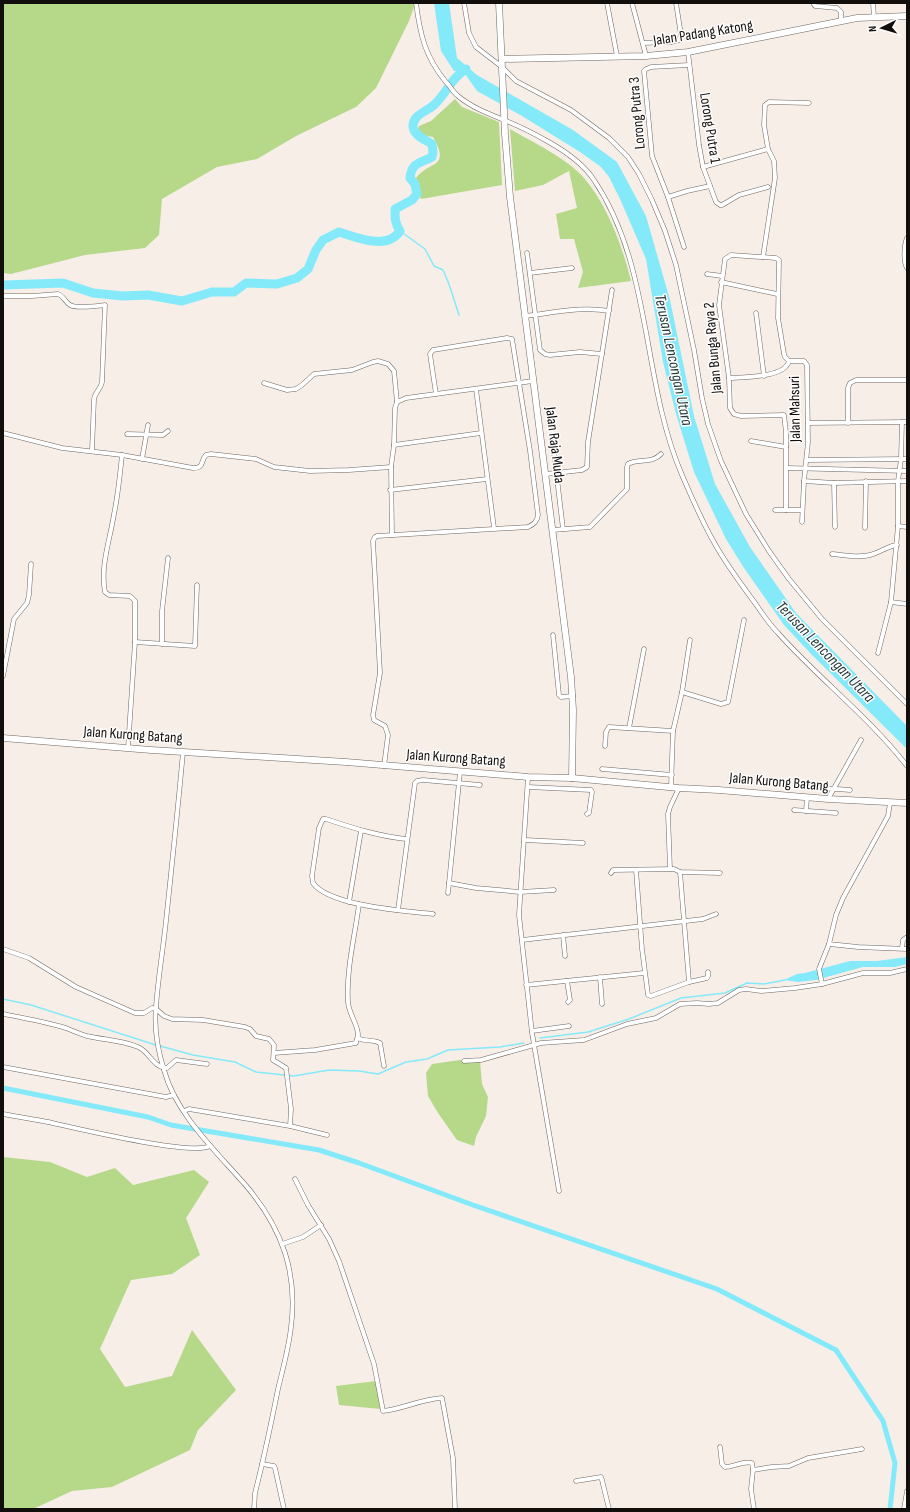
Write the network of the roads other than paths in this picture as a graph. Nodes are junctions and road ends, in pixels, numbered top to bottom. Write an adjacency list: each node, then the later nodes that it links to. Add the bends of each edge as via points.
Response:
1 (416, 3): 20 (street, via 428,55 436,71 457,96)
2 (464, 3): 18 (street, via 474,45)
3 (499, 3): 16 (street, Jalan Raja Muda)
4 (608, 3): 14 (street)
5 (632, 3): 12 (street)
6 (676, 3): 12 (street, via 681,35 679,40)
7 (813, 3): 11 (street, via 815,6 837,8)
8 (873, 3): 10 (street)
9 (907, 16): 10 (street, Jalan Padang Katong)
10 (874, 17): 11 (street, Jalan Padang Katong)
11 (841, 20): 13 (street, Jalan Padang Katong)
12 (643, 43): 15 (street)
13 (688, 52): 15 (street, Jalan Padang Katong); 17 (street, Lorong Putra 1)
14 (617, 56): 15 (street, Jalan Padang Katong); 16 (street, Jalan Padang Katong)
15 (646, 56)
16 (502, 59): 18 (street, Jalan Raja Muda)
17 (689, 65): 22 (street, Lorong Putra 1); 25 (street, Lorong Putra 3, via 648,68 644,71 652,156)
18 (502, 68): 20 (street, Jalan Raja Muda); 118 (street, via 516,81 571,110 609,138 628,157 639,174 672,250 708,424 721,461 743,508 769,551 822,619)
19 (809, 103): 21 (street, via 766,103 764,125)
20 (504, 118): 42 (street, Jalan Raja Muda); 127 (street, via 576,160 594,179 609,207 630,258 666,429 682,474 715,544 734,575 775,630 883,736)
21 (768, 149): 22 (street); 29 (street, via 774,161 775,178)
22 (703, 167): 23 (street, Lorong Putra 1)
23 (710, 186): 24 (street, Lorong Putra 1, via 718,204 722,205 739,195); 25 (street)
24 (768, 187)
25 (668, 196): 27 (street, Lorong Putra 3)
26 (907, 238): 31 (street)
27 (684, 247)
28 (527, 253): 32 (street)
29 (763, 257): 34 (street, Jalan Bunga Raya 2, via 728,256 725,259); 37 (street, via 779,260)
30 (572, 268): 32 (street)
31 (907, 268)
32 (530, 273): 41 (street)
33 (707, 274): 34 (street)
34 (722, 276): 35 (street, Jalan Bunga Raya 2)
35 (722, 282): 37 (street); 46 (street, Jalan Bunga Raya 2, via 719,305)
36 (612, 290): 39 (street)
37 (777, 294): 44 (street, via 782,347 785,357)
38 (3, 296): 67 (street, via 58,294 72,306 105,305 102,382 94,396)
39 (609, 312): 41 (street, via 586,308); 43 (street)
40 (756, 313): 45 (street)
41 (535, 315): 42 (street); 43 (street, via 540,350 545,354)
42 (525, 316): 48 (street, Jalan Raja Muda)
43 (602, 354): 80 (street, via 588,442 587,467)
44 (791, 362): 45 (street, via 777,372); 56 (street, Jalan Mahsuri, via 804,361 807,364)
45 (764, 376): 46 (street)
46 (729, 378): 66 (street, Jalan Bunga Raya 2, via 730,400 734,414 784,415)
47 (907, 380): 57 (street, via 856,380 850,383)
48 (533, 381): 50 (street); 81 (street, Jalan Raja Muda)
49 (264, 383): 53 (street, via 287,390 296,389 314,374 352,370 378,362 388,364 394,371)
50 (519, 383): 51 (street); 52 (street, via 513,341 507,338 433,350 430,354); 96 (street, via 538,510 537,518 533,525)
51 (476, 389): 52 (street); 61 (street)
52 (436, 394): 53 (street, via 406,398)
53 (398, 402): 65 (street, via 395,408)
54 (902, 422): 55 (street); 57 (street); 72 (street)
55 (907, 422)
56 (808, 423): 57 (street); 74 (street, Jalan Mahsuri)
57 (848, 423)
58 (148, 425): 63 (street)
59 (168, 431): 63 (street, via 163,435)
60 (3, 433): 67 (street, via 62,448)
61 (481, 433): 65 (street); 82 (street)
62 (127, 434): 63 (street)
63 (146, 435): 71 (street)
64 (751, 441): 66 (street)
65 (394, 445): 75 (street)
66 (786, 447): 76 (street)
67 (92, 451): 70 (street)
68 (554, 453): 80 (street)
69 (661, 454): 97 (street, via 655,460 628,464 627,489 590,527)
70 (122, 455): 71 (street); 111 (street, via 105,560 104,587 107,594 130,596 135,601)
71 (142, 459): 75 (street, via 193,468 201,465 206,454 256,459 274,467 310,471)
72 (901, 459): 73 (street); 74 (street); 78 (street)
73 (907, 459)
74 (807, 460): 77 (street, Jalan Mahsuri)
75 (391, 467): 88 (street)
76 (787, 468): 77 (street); 90 (street)
77 (806, 468): 78 (street); 83 (street, Jalan Mahsuri)
78 (900, 471): 79 (street); 85 (street)
79 (907, 471)
80 (557, 473): 81 (street); 97 (street)
81 (546, 474): 99 (street, Jalan Raja Muda)
82 (487, 479): 88 (street); 96 (street)
83 (804, 481): 87 (street); 91 (street, Jalan Mahsuri)
84 (866, 481): 85 (street); 87 (street); 98 (street)
85 (898, 481): 86 (street); 93 (street)
86 (907, 481)
87 (834, 483): 94 (street)
88 (390, 490): 100 (street)
89 (775, 510): 90 (street)
90 (786, 510): 91 (street)
91 (802, 510): 92 (street, Jalan Mahsuri)
92 (802, 522)
93 (898, 526): 95 (street); 101 (street)
94 (835, 527)
95 (907, 527)
96 (494, 528): 100 (street)
97 (563, 528): 99 (street)
98 (865, 528)
99 (552, 530): 117 (street, Jalan Raja Muda)
100 (392, 535): 126 (street, via 377,536 373,541 380,677 373,715 374,720 384,726 388,735)
101 (897, 545): 102 (street, via 868,556); 106 (street)
102 (832, 554)
103 (168, 558): 112 (street, via 162,610)
104 (30, 564): 115 (street, via 29,595 27,602 14,619)
105 (197, 585): 112 (street, via 195,646)
106 (891, 602): 107 (street); 114 (street)
107 (907, 604)
108 (744, 620): 116 (street, via 728,702 721,704)
109 (552, 635): 117 (street, via 559,695)
110 (690, 640): 116 (street)
111 (135, 642): 112 (street); 124 (street)
112 (162, 644)
113 (644, 649): 119 (street)
114 (878, 653)
115 (3, 676)
116 (682, 692): 120 (street)
117 (573, 696): 132 (street, Jalan Raja Muda)
118 (907, 704)
119 (629, 728): 120 (street); 123 (street, via 609,727)
120 (673, 731): 130 (street)
121 (3, 738): 124 (street, Jalan Kurong Batang)
122 (861, 740): 139 (street)
123 (605, 746)
124 (128, 748): 125 (street, Jalan Kurong Batang)
125 (183, 752): 126 (street, Jalan Kurong Batang); 187 (street)
126 (384, 766): 129 (street, Jalan Kurong Batang)
127 (907, 766)
128 (602, 769): 130 (street)
129 (460, 772): 131 (street, Jalan Kurong Batang); 133 (street)
130 (672, 774): 136 (street)
131 (528, 777): 132 (street, Jalan Kurong Batang); 135 (street)
132 (572, 778): 136 (street, Jalan Kurong Batang)
133 (460, 783): 134 (street); 150 (street, via 417,781 413,787); 158 (street)
134 (480, 786)
135 (528, 787): 148 (street, via 590,790 592,792); 151 (street)
136 (671, 787): 138 (street, Jalan Kurong Batang)
137 (810, 787): 139 (street)
138 (679, 788): 141 (street, Jalan Kurong Batang); 153 (street, via 668,814)
139 (834, 789): 140 (street); 142 (street)
140 (850, 790)
141 (807, 797): 142 (street, Jalan Kurong Batang); 146 (street)
142 (828, 799): 143 (street, Jalan Kurong Batang)
143 (890, 802): 144 (street, Jalan Kurong Batang); 172 (street, via 888,816 843,898)
144 (907, 803)
145 (794, 810): 146 (street)
146 (806, 811): 147 (street)
147 (836, 813)
148 (587, 814)
149 (361, 831): 150 (street); 162 (street); 162 (street, via 324,819 319,828 313,883 327,895)
150 (406, 839): 164 (street)
151 (525, 840): 152 (street); 160 (street)
152 (583, 843)
153 (670, 869): 154 (street); 155 (street)
154 (636, 870): 156 (street, via 613,870); 168 (street)
155 (680, 872): 157 (street); 167 (street)
156 (611, 873)
157 (720, 873)
158 (449, 884): 160 (street); 161 (street)
159 (554, 890): 160 (street)
160 (520, 892): 171 (street)
161 (448, 893)
162 (349, 902): 163 (street)
163 (359, 904): 164 (street); 191 (street, via 348,984 349,1008)
164 (398, 910): 165 (street)
165 (433, 914)
166 (716, 914): 167 (street, via 703,919)
167 (684, 921): 168 (street); 182 (street)
168 (640, 926): 169 (street); 179 (street)
169 (564, 935): 171 (street); 176 (street)
170 (907, 937): 173 (street, via 902,940)
171 (522, 940): 184 (street)
172 (829, 944): 173 (street); 183 (street, via 819,969)
173 (902, 948): 175 (street)
174 (3, 949): 187 (street, via 29,958 82,990 135,1013)
175 (907, 949)
176 (565, 956)
177 (907, 969): 183 (street, via 863,973)
178 (708, 972): 182 (street, via 707,978)
179 (644, 973): 180 (street); 182 (street, via 647,992 651,996)
180 (600, 977): 181 (street); 186 (street)
181 (567, 981): 184 (street); 185 (street, via 570,1000)
182 (689, 982)
183 (822, 982): 192 (street, via 761,991 739,990 718,1003 680,1004 656,1018 627,1024 584,1040 554,1041)
184 (526, 985): 190 (street)
185 (568, 1002)
186 (602, 1004)
187 (156, 1009): 193 (street, via 172,1019 217,1022 250,1029 256,1036 272,1041); 198 (street)
188 (3, 1014): 198 (street, via 137,1046 144,1050 157,1066)
189 (569, 1026): 190 (street)
190 (532, 1031): 192 (street)
191 (358, 1038): 193 (street, via 356,1043 352,1044); 196 (street, via 380,1043)
192 (534, 1046): 194 (street, via 481,1060); 206 (street)
193 (274, 1053): 202 (street, via 274,1060 285,1066)
194 (464, 1061)
195 (207, 1064): 198 (street, via 176,1060 167,1068)
196 (384, 1066)
197 (3, 1067): 199 (street, via 166,1097)
198 (163, 1068): 199 (street)
199 (174, 1095): 200 (street)
200 (185, 1112): 202 (street, via 189,1109); 204 (street)
201 (3, 1114): 204 (street, via 153,1143 195,1149)
202 (290, 1126): 203 (street)
203 (327, 1135)
204 (210, 1146): 208 (street, via 260,1203)
205 (295, 1179): 207 (street)
206 (559, 1191)
207 (321, 1224): 208 (street, via 303,1237); 217 (street, via 339,1261 374,1364 383,1411 442,1398 453,1458)
208 (282, 1244): 211 (street, via 292,1289 291,1329)
209 (720, 1447): 212 (street, via 722,1464 725,1467 747,1461 752,1462)
210 (862, 1449): 212 (street, via 808,1458 789,1466)
211 (262, 1464): 215 (street); 216 (street, via 275,1468)
212 (753, 1470): 219 (street, via 751,1489)
213 (576, 1481): 218 (street, via 601,1477)
214 (907, 1492): 220 (street)
215 (254, 1509)
216 (284, 1509)
217 (455, 1509)
218 (608, 1509)
219 (754, 1509)
220 (904, 1509)

